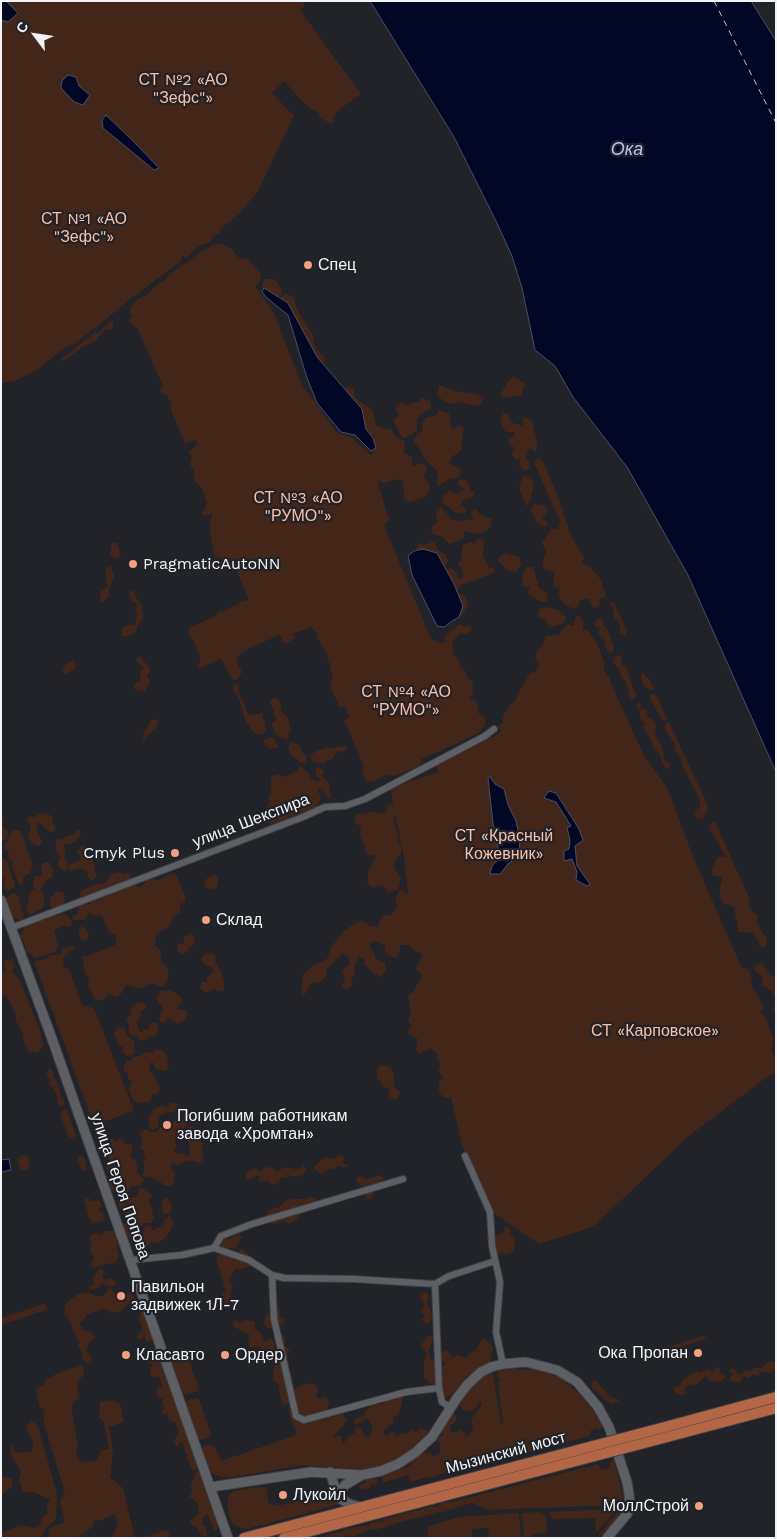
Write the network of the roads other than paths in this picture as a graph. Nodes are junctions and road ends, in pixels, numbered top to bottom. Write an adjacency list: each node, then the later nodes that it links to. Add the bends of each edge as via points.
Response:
1 (494, 729): 3 (street, улица Шекспира, via 365,799 345,806 326,807)
2 (1, 900): 3 (street, улица Героя Попова)
3 (11, 928): 7 (street, улица Героя Попова)
4 (464, 1156): 8 (street, via 490,1212)
5 (403, 1179): 6 (street, via 252,1224 221,1236)
6 (214, 1248): 7 (street); 9 (street, via 250,1260)
7 (130, 1260): 20 (street, улица Героя Попова)
8 (495, 1260): 10 (street); 11 (street, via 500,1282 496,1332)
9 (272, 1275): 10 (street); 12 (street, via 274,1318 296,1416 304,1420 406,1392)
10 (435, 1284): 12 (street)
11 (503, 1364): 14 (street, via 481,1372); 26 (street, via 526,1362 557,1370 577,1382 598,1407 609,1427 630,1494 627,1514)
12 (439, 1388): 14 (street, via 442,1402)
13 (776, 1398): 16 (main road, Мызинский мост)
14 (451, 1408): 19 (street, via 432,1437 407,1459 381,1471)
15 (776, 1408): 16 (main road, Мызинский мост)
16 (666, 1432): 17 (main road, Мызинский мост, bridge)
17 (594, 1451): 22 (main road, Мызинский мост); 25 (main road, Мызинский мост)
18 (330, 1472): 19 (street); 20 (street); 21 (street, via 338,1497)
19 (362, 1475): 21 (street, via 340,1492)
20 (211, 1487): 23 (street, улица Героя Попова)
21 (344, 1501): 22 (street)
22 (361, 1507): 24 (main road, Мызинский мост)
23 (228, 1538)
24 (244, 1538)
25 (284, 1538)
26 (607, 1538)

